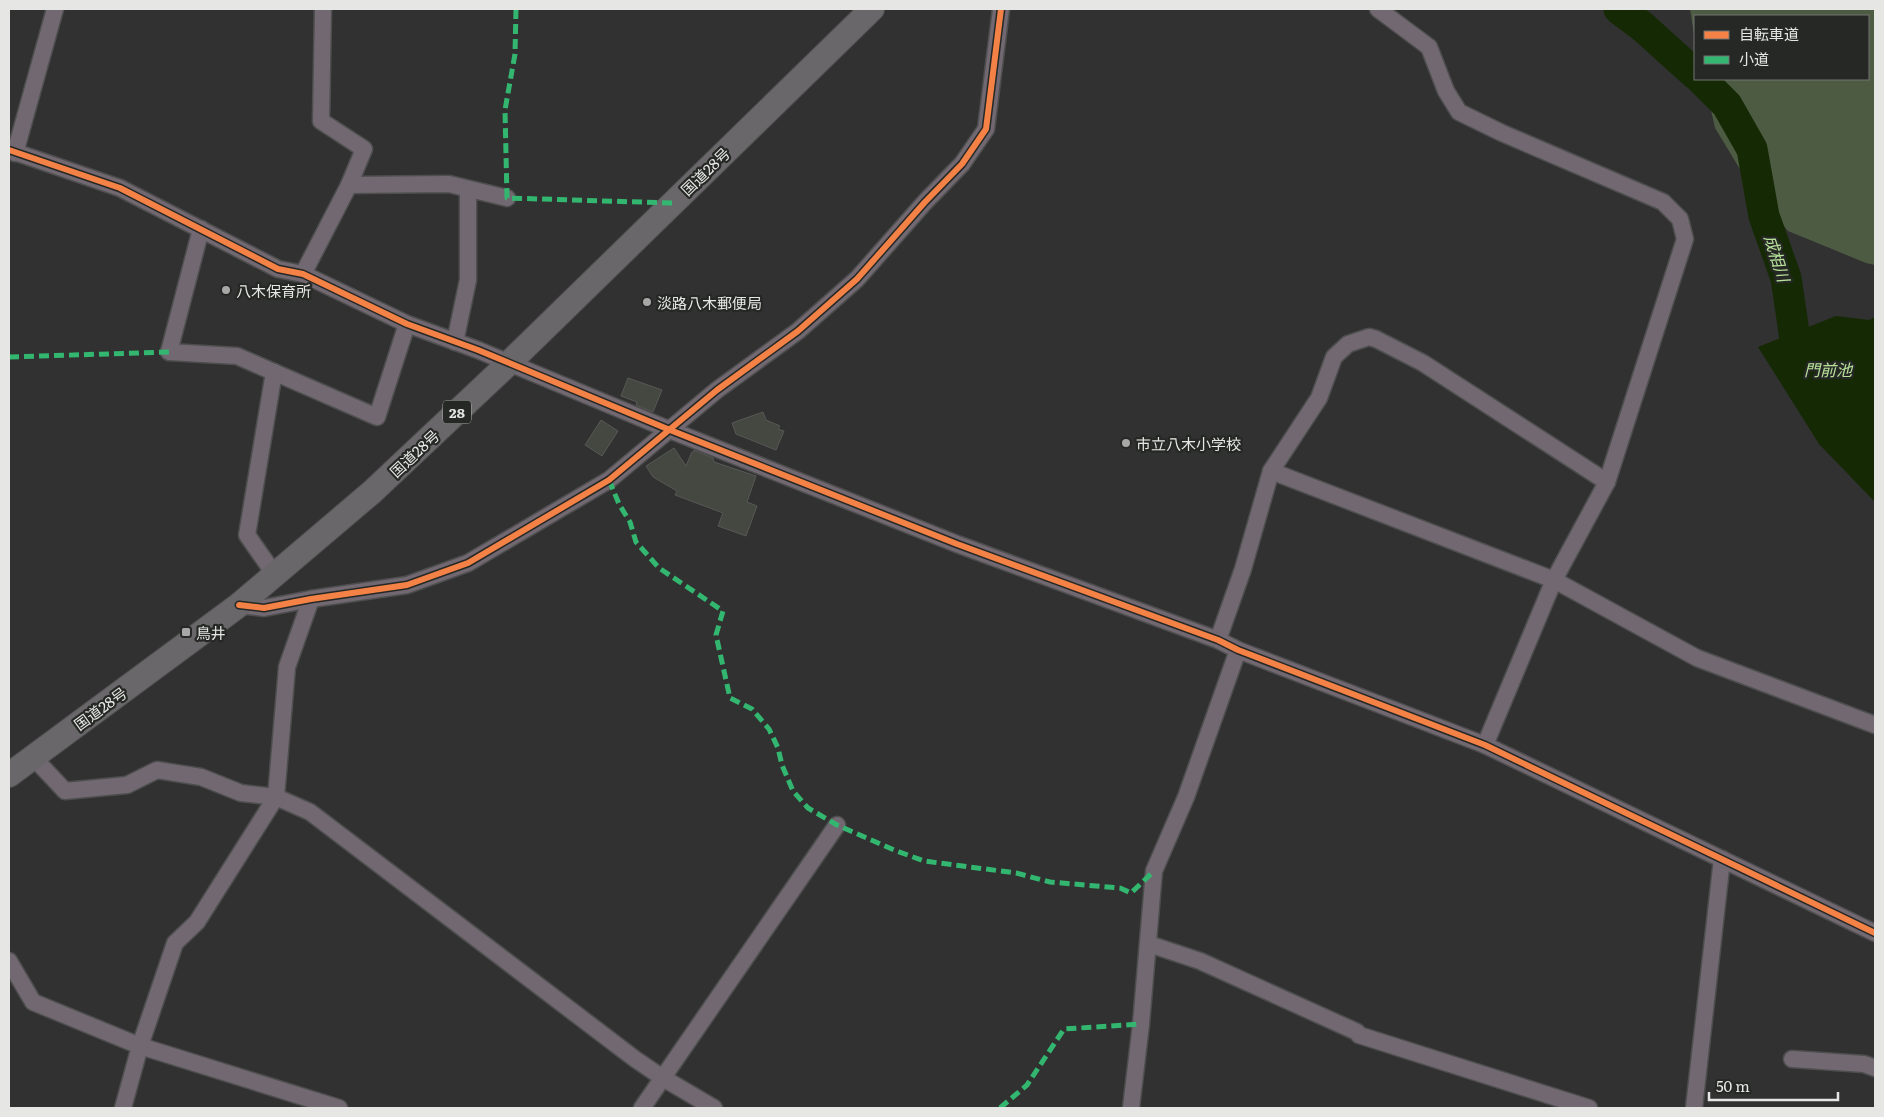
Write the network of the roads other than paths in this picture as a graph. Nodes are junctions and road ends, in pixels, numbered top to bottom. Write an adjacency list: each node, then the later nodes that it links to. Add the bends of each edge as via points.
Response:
1 (55, 9): 6 (street)
2 (323, 9): 7 (street, via 321,121 364,149)
3 (872, 9): 14 (highway, 国道28号 / 28)
4 (1001, 9): 16 (street, via 986,129 962,164 856,279 798,331 717,390)
5 (1378, 9): 18 (street, via 1429,47 1446,92 1459,112 1663,202 1680,219 1685,239)
6 (12, 152): 10 (street, via 120,188)
7 (349, 185): 8 (street, via 449,184); 11 (street)
8 (468, 189): 9 (street); 13 (street, via 468,280)
9 (507, 198)
10 (202, 229): 11 (street, via 278,269); 15 (street, via 169,352 238,356)
11 (302, 274): 12 (street)
12 (407, 324): 13 (street); 15 (street, via 377,416)
13 (455, 342): 14 (street)
14 (509, 363): 16 (street); 19 (highway, 国道28号 / 28, via 372,492)
15 (274, 372): 19 (street, via 246,535)
16 (670, 430): 21 (street, via 609,480 468,563 407,585); 23 (street, via 957,544)
17 (1271, 471): 18 (street, via 1319,398 1334,357 1348,344 1369,337 1423,363); 20 (street); 23 (street)
18 (1607, 482): 20 (street)
19 (275, 574): 22 (highway, 国道28号 / 28)
20 (1554, 580): 25 (street, via 1697,658); 26 (street)
21 (311, 599): 22 (street, via 264,608); 29 (street, via 287,667)
22 (239, 605): 27 (highway, 国道28号 / 28)
23 (1218, 640): 24 (street)
24 (1238, 650): 26 (street); 33 (street, via 1186,797 1154,871)
25 (1875, 724)
26 (1485, 745): 31 (street)
27 (33, 757): 28 (highway, 国道28号 / 28); 29 (street, via 65,791 127,785 157,770 201,777 241,793)
28 (9, 775)
29 (276, 797): 35 (street, via 197,922 175,942); 38 (street, via 310,812)
30 (837, 825): 38 (street)
31 (1722, 859): 32 (street); 45 (street)
32 (1875, 933)
33 (1149, 944): 43 (street); 44 (street, via 1200,962 1359,1035)
34 (9, 961): 35 (street, via 33,1002)
35 (140, 1046): 39 (street); 40 (street)
36 (1792, 1059): 37 (street, via 1864,1064)
37 (1875, 1068)
38 (663, 1078): 41 (street); 42 (street)
39 (123, 1108)
40 (339, 1108)
41 (642, 1108)
42 (714, 1108)
43 (1130, 1108)
44 (1588, 1108)
45 (1694, 1108)

